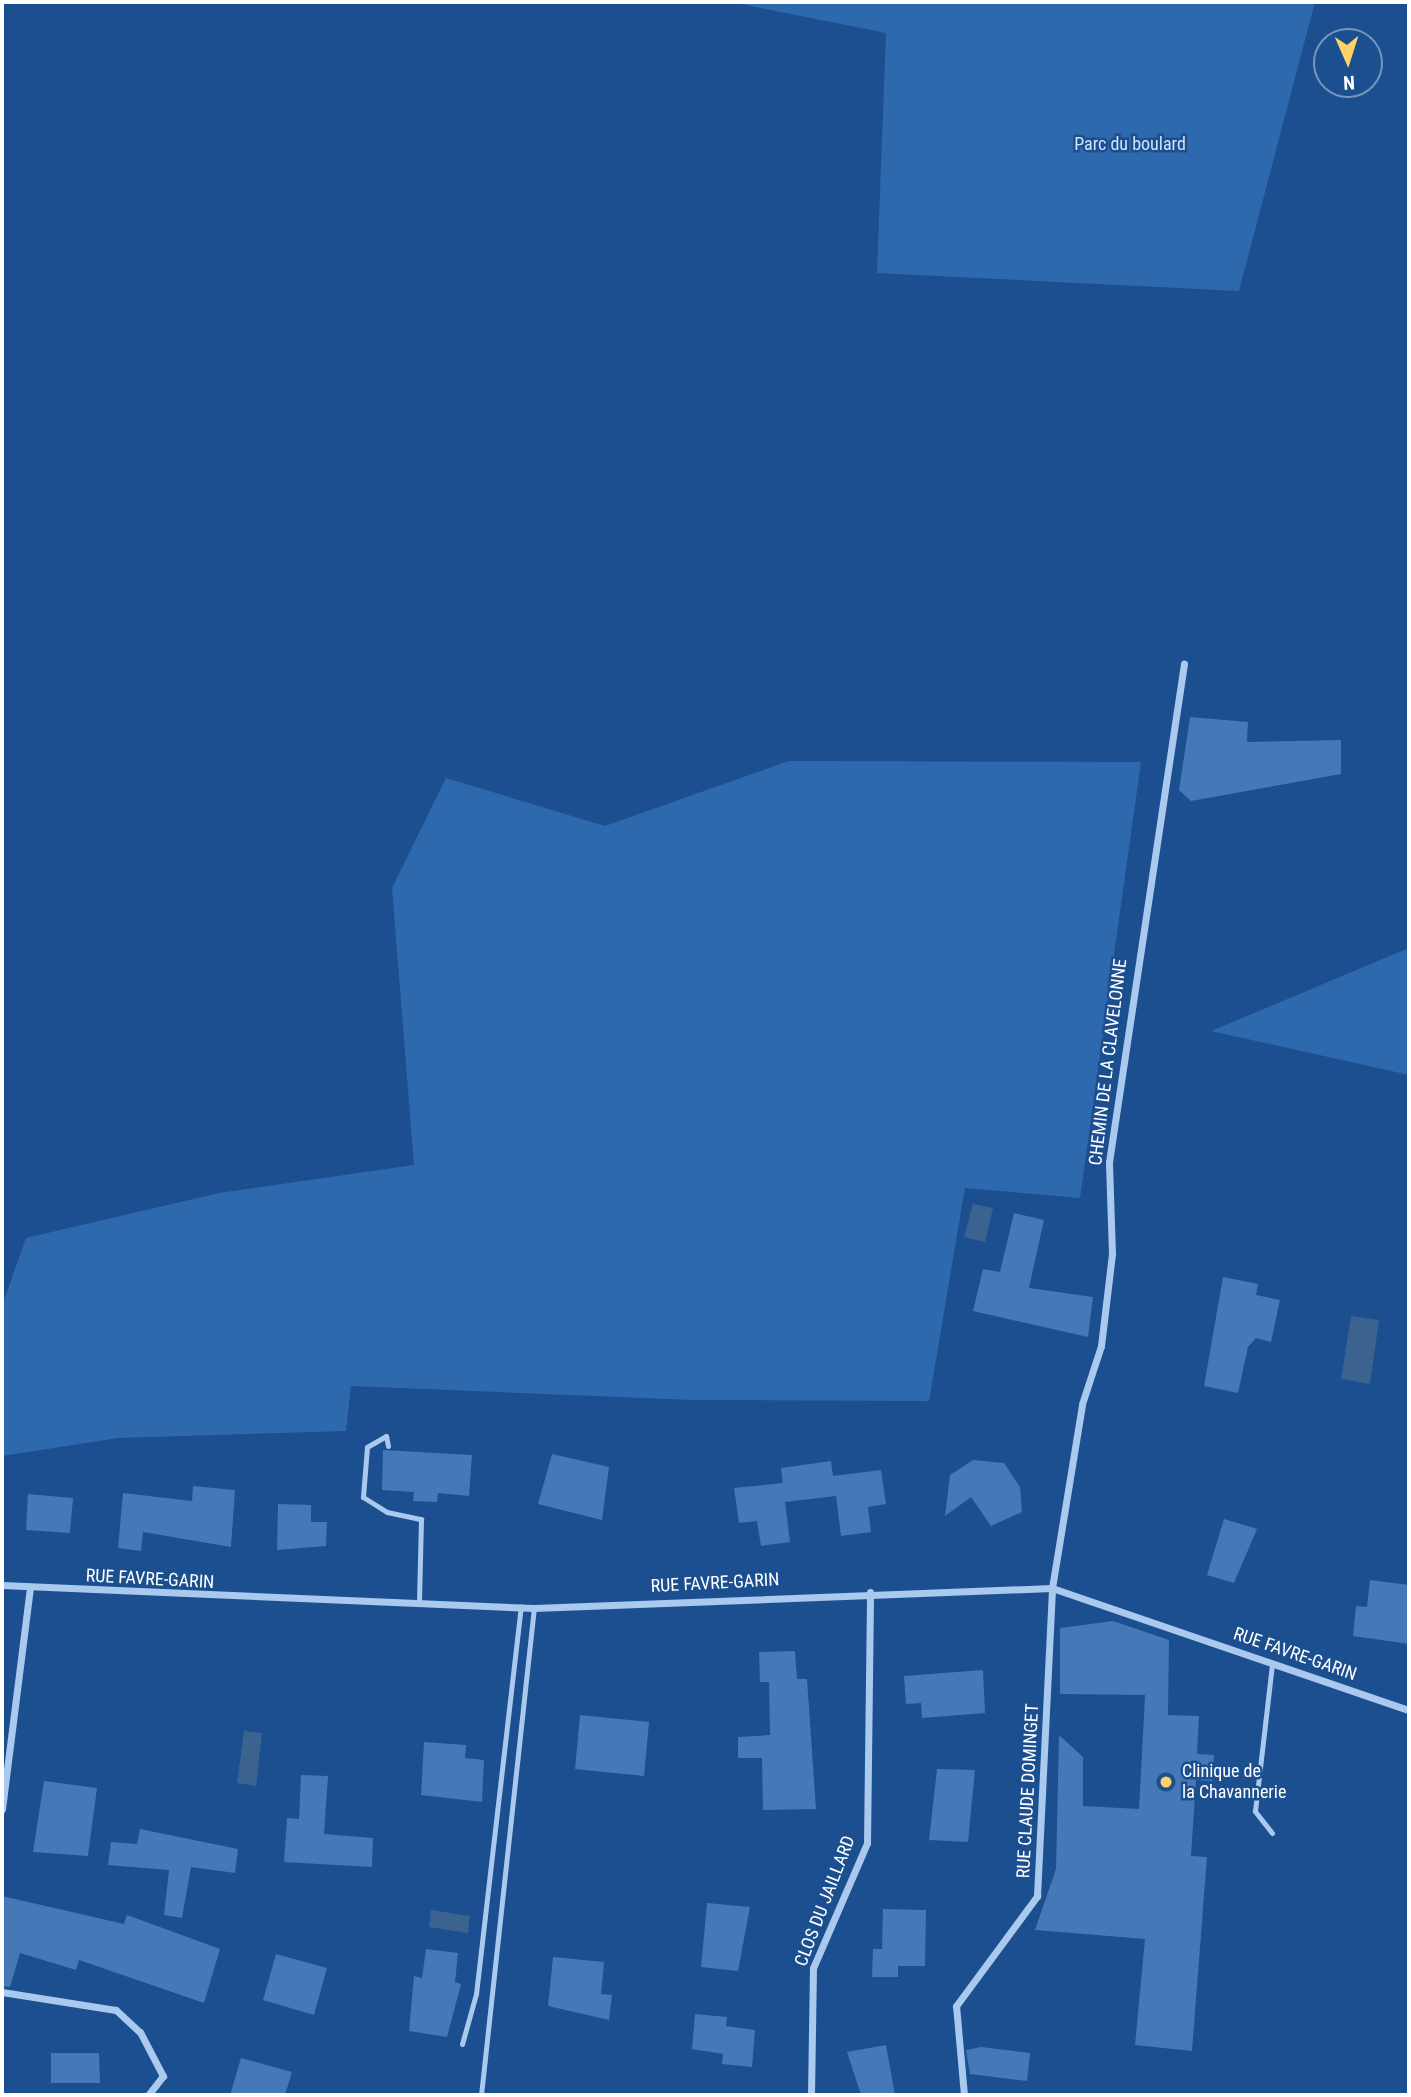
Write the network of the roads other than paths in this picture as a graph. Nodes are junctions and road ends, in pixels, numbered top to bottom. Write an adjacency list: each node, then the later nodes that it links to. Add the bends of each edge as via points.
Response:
1 (1184, 664): 5 (street, CHEMIN DE LA CLAVELONNE, via 1109,1162 1112,1254 1101,1346 1082,1404)
2 (387, 1446): 7 (lane, via 386,1436 367,1447 363,1497 387,1512 421,1519)
3 (2, 1585): 4 (street, RUE FAVRE-GARIN)
4 (30, 1588): 7 (street, RUE FAVRE-GARIN); 12 (street)
5 (1052, 1588): 6 (street, RUE FAVRE-GARIN); 10 (street, RUE FAVRE-GARIN); 19 (street, RUE CLAUDE DOMINGET, via 1037,1896 957,2007)
6 (870, 1592): 9 (street, RUE FAVRE-GARIN); 18 (street, CLOS DU JAILLARD, via 867,1843 813,1968)
7 (419, 1603): 8 (street, RUE FAVRE-GARIN)
8 (521, 1607): 9 (street, RUE FAVRE-GARIN); 15 (lane, via 476,1994)
9 (534, 1608): 17 (lane)
10 (1272, 1663): 11 (street, RUE FAVRE-GARIN); 13 (lane, via 1255,1811)
11 (1409, 1710)
12 (2, 1809)
13 (1272, 1833)
14 (2, 1992): 16 (street, via 116,2010 140,2032 163,2076)
15 (462, 2045)
16 (148, 2095)
17 (481, 2095)
18 (811, 2095)
19 (964, 2095)

